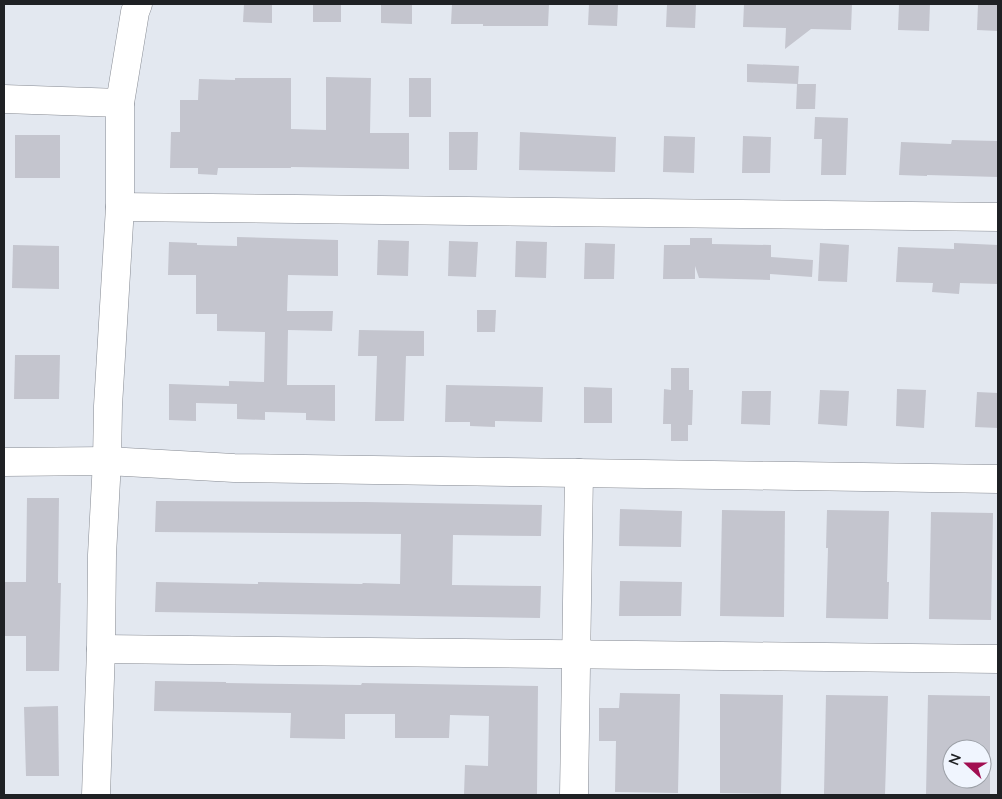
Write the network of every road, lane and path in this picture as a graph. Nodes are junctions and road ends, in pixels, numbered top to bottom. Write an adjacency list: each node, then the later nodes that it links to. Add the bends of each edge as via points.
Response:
1 (138, 4): 3 (street)
2 (4, 99): 3 (street)
3 (120, 103): 4 (street)
4 (120, 207): 5 (street); 6 (street)
5 (998, 216)
6 (107, 461): 7 (street); 8 (street, via 234,468); 10 (street)
7 (4, 462)
8 (579, 473): 9 (street); 11 (street)
9 (998, 479)
10 (101, 649): 11 (street); 13 (street)
11 (576, 654): 12 (street); 14 (street)
12 (998, 660)
13 (96, 795)
14 (574, 795)

